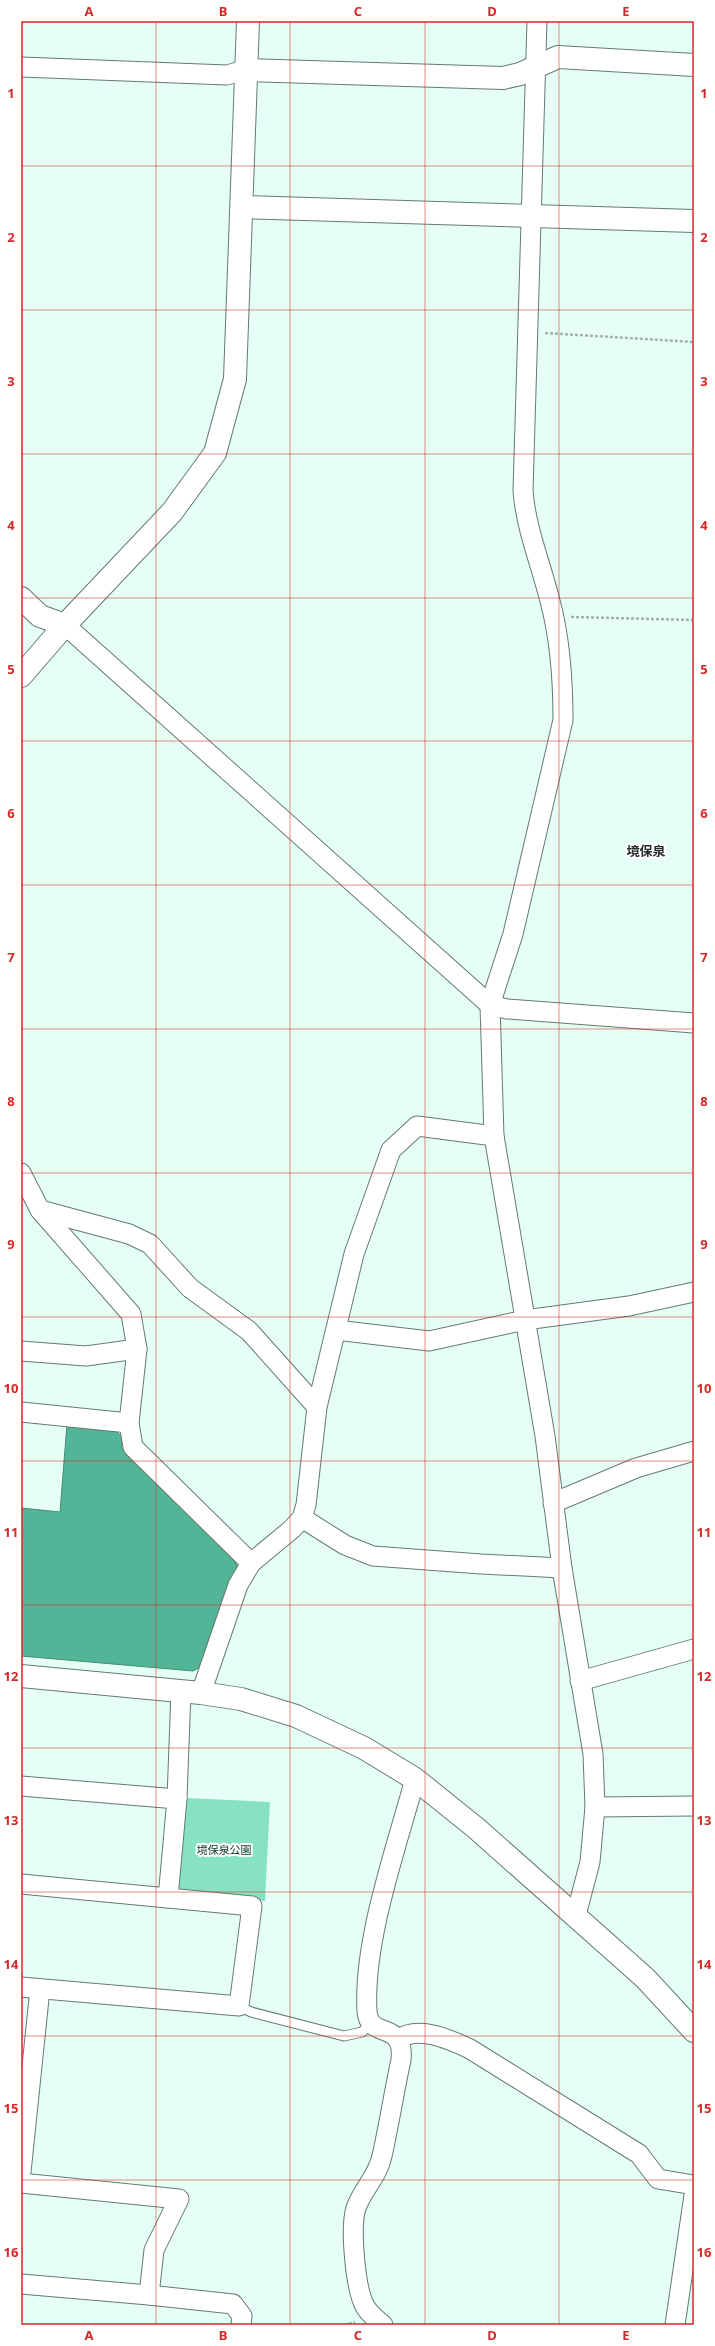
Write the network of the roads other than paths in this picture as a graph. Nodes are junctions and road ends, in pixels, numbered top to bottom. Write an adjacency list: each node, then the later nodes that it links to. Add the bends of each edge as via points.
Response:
1 (248, 21): 6 (street)
2 (537, 21): 5 (street)
3 (694, 65): 5 (street, via 558,57)
4 (21, 67): 6 (street, via 227,75)
5 (536, 68): 6 (street, via 503,78); 8 (street)
6 (245, 70): 7 (street)
7 (242, 207): 8 (street); 11 (street, via 235,379 215,453 172,512)
8 (532, 216): 9 (street); 13 (street, via 523,491 525,515 551,602 563,683 563,720 513,934)
9 (694, 221)
10 (21, 598): 11 (street, via 40,616)
11 (65, 625): 12 (street); 13 (street)
12 (21, 676)
13 (490, 1005): 14 (street, via 507,1009); 15 (street)
14 (694, 1022)
15 (494, 1136): 19 (street); 20 (street, via 417,1126 391,1150 354,1254)
16 (21, 1173): 17 (street)
17 (40, 1210): 21 (street, via 131,1314); 23 (street, via 129,1234 150,1244 190,1288 249,1331)
18 (694, 1292): 19 (street, via 629,1306)
19 (525, 1320): 20 (street, via 429,1341); 27 (street)
20 (336, 1330): 23 (street)
21 (137, 1349): 22 (street, via 86,1356); 25 (street)
22 (21, 1351)
23 (317, 1407): 28 (street, via 306,1506)
24 (21, 1412): 25 (street)
25 (129, 1423): 29 (street, via 133,1447)
26 (694, 1451): 27 (street, via 636,1468)
27 (553, 1503): 30 (street)
28 (302, 1518): 29 (street); 30 (street, via 345,1546 373,1556)
29 (251, 1563): 34 (street, via 238,1585)
30 (562, 1568): 33 (street)
31 (694, 1649): 33 (street)
32 (21, 1676): 34 (street)
33 (580, 1681): 39 (street, via 593,1754)
34 (191, 1692): 35 (street, via 240,1699 296,1716 364,1748); 37 (street)
35 (415, 1779): 42 (street); 46 (street, via 376,1924 367,1988 368,2015)
36 (21, 1786): 37 (street)
37 (177, 1799): 41 (street)
38 (694, 1806): 39 (street)
39 (596, 1807): 42 (street, via 590,1862)
40 (21, 1884): 41 (street)
41 (168, 1898): 45 (street, via 252,1906)
42 (576, 1915): 47 (street, via 645,1978)
43 (21, 1987): 44 (street)
44 (40, 1989): 45 (street); 49 (street)
45 (239, 2006): 46 (lane, via 251,2012 344,2036 362,2032)
46 (371, 2023): 48 (street)
47 (694, 2031)
48 (399, 2039): 51 (street, via 411,2034 424,2034 450,2040 470,2049 638,2154 658,2179); 56 (street, via 402,2047 401,2060 382,2158 357,2207 352,2226 362,2299 366,2308)
49 (21, 2172)
50 (21, 2183): 54 (street, via 179,2199 154,2250)
51 (694, 2184)
52 (694, 2195): 57 (street)
53 (21, 2284): 54 (street)
54 (149, 2295): 55 (street, via 233,2304)
55 (246, 2322)
56 (383, 2325)
57 (675, 2325)

